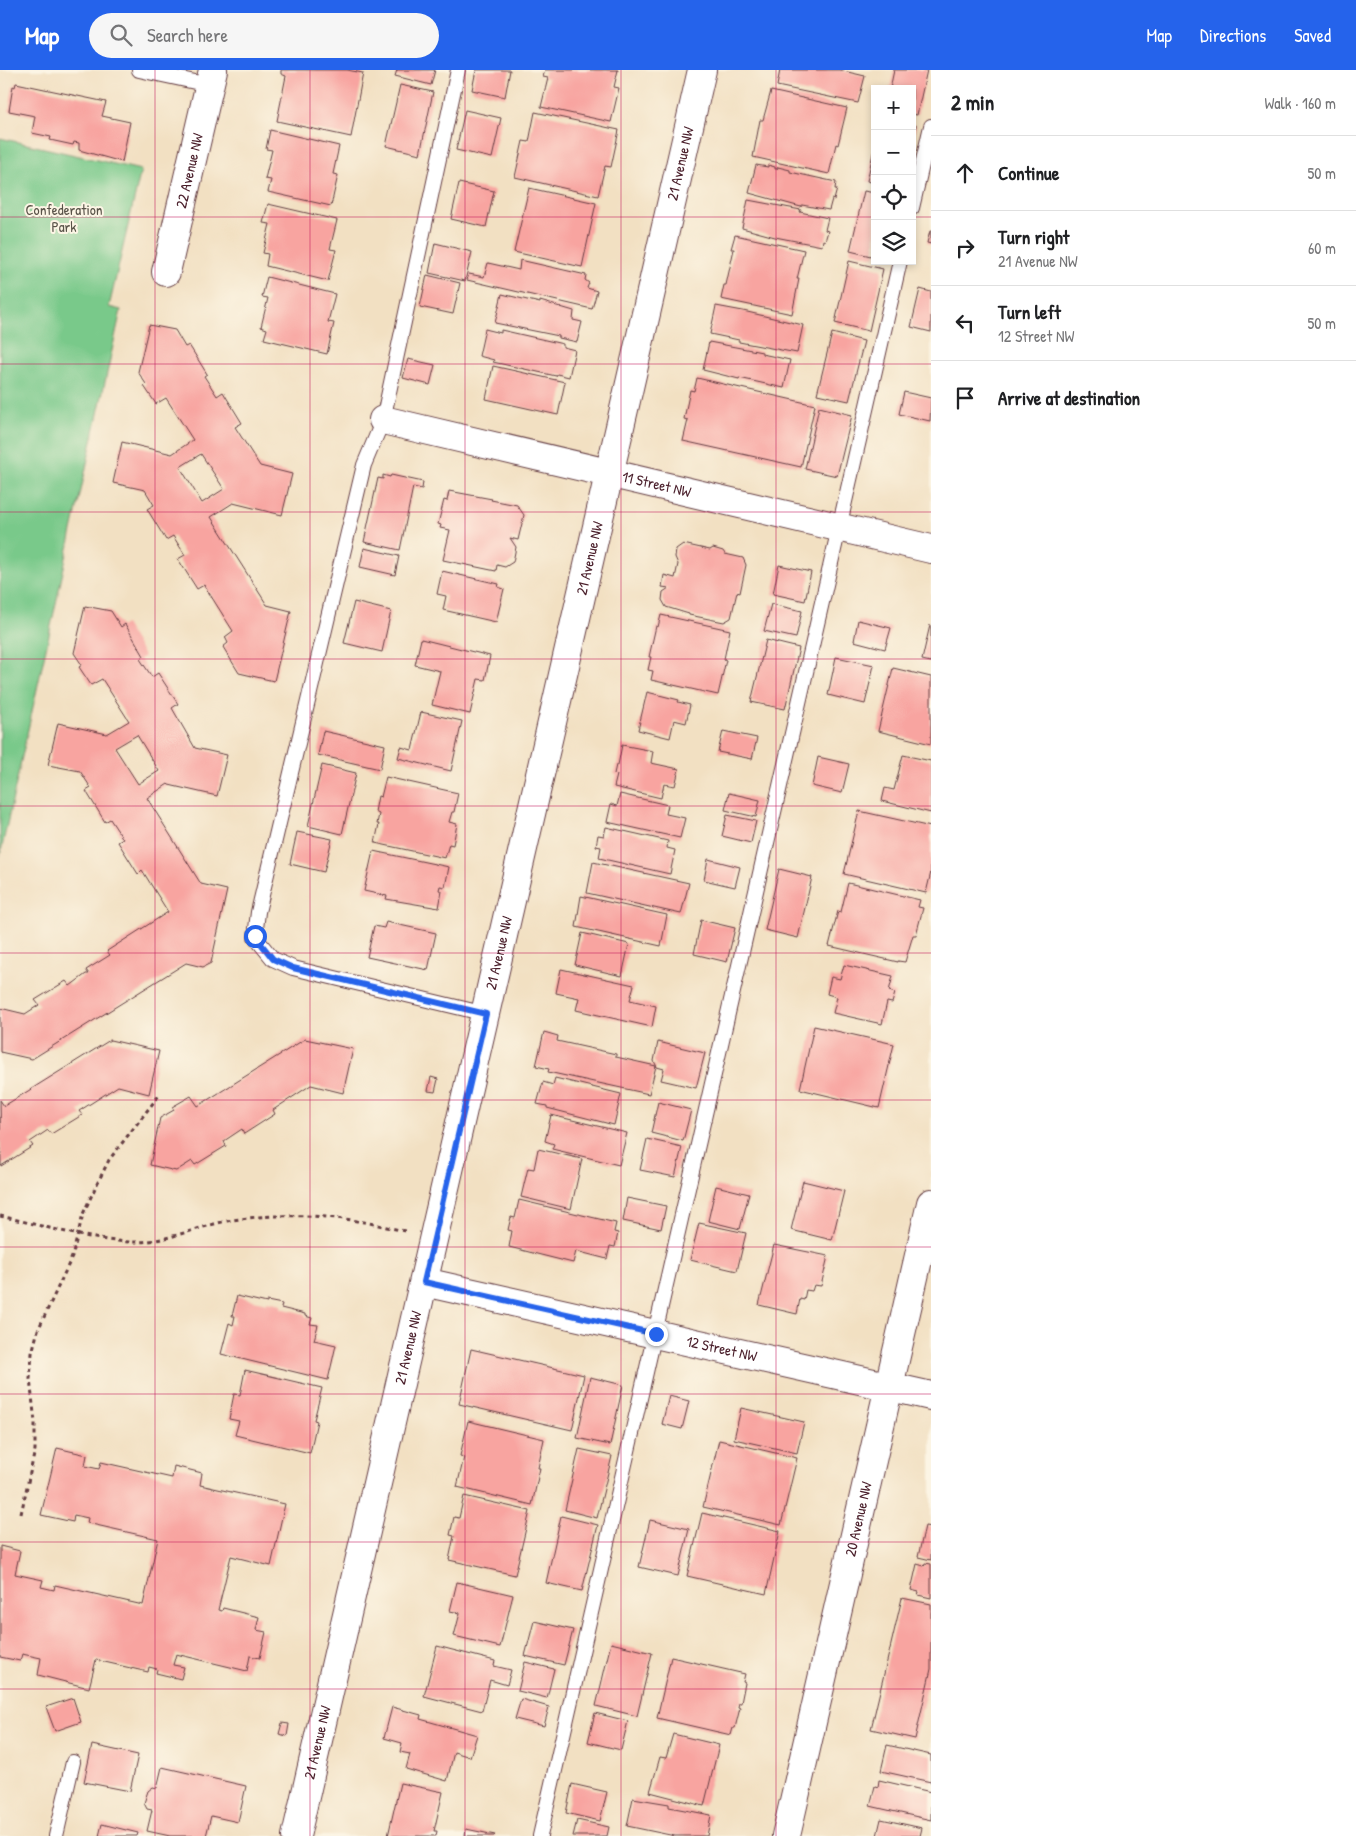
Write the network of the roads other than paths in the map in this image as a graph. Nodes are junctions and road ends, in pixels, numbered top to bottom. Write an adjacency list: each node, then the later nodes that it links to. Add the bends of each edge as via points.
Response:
1 (139, 70): 4 (lane)
2 (458, 70): 9 (lane)
3 (702, 70): 10 (street, 21 Avenue NW)
4 (211, 78): 8 (street, 22 Avenue NW)
5 (931, 126): 6 (lane)
6 (916, 191)
7 (899, 265): 11 (lane)
8 (166, 272)
9 (383, 420): 10 (street, 11 Street NW); 13 (lane, via 364,465 255,936 273,959 293,968)
10 (609, 474): 11 (street, 11 Street NW); 13 (street, 21 Avenue NW)
11 (839, 527): 12 (street, 11 Street NW); 16 (lane)
12 (931, 549)
13 (486, 1014): 15 (street, 21 Avenue NW)
14 (931, 1204): 17 (street, 20 Avenue NW)
15 (424, 1282): 16 (street, 12 Street NW); 21 (street, 21 Avenue NW)
16 (656, 1334): 17 (street, 12 Street NW); 22 (lane)
17 (889, 1387): 18 (street, 12 Street NW); 23 (street, 20 Avenue NW)
18 (931, 1396)
19 (73, 1762): 20 (lane)
20 (56, 1836)
21 (296, 1836)
22 (540, 1836)
23 (786, 1836)

